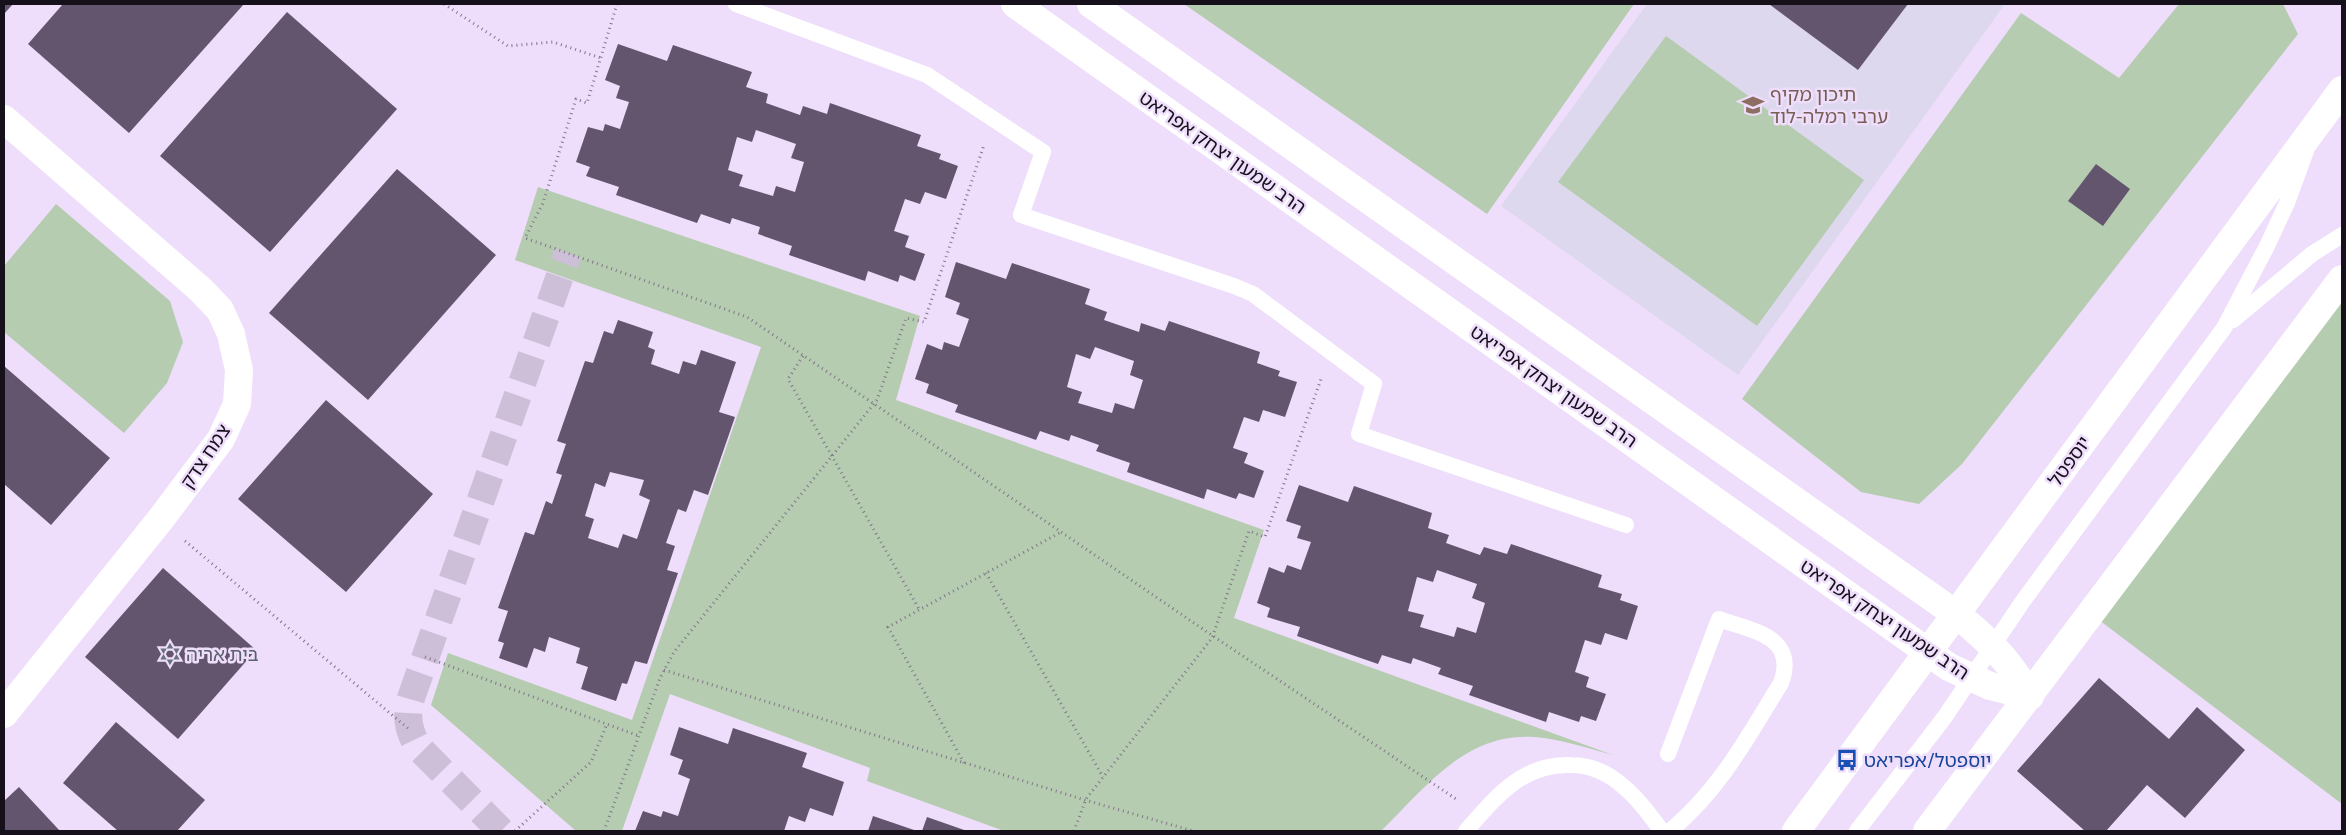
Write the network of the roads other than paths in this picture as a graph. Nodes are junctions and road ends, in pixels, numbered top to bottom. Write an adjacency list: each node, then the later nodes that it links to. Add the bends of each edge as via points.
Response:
1 (736, 4): 10 (lane, via 927,75 1043,152 1021,215 1246,291 1374,384 1359,434)
2 (1015, 4): 13 (street, הרב שמעון יצחק אפריאט)
3 (1091, 4): 11 (street, הרב שמעון יצחק אפריאט)
4 (2342, 90): 6 (street, יוספטל)
5 (4, 119): 16 (street, צמח צדק, via 220,310 231,334 239,370 237,404 221,439)
6 (2312, 130): 9 (lane, via 2287,203); 11 (street, יוספטל)
7 (2342, 235): 9 (lane, via 2299,264)
8 (2342, 280): 15 (street)
9 (2224, 328): 12 (lane)
10 (1626, 525)
11 (1957, 614): 12 (street, הרב שמעון יצחק אפריאט); 13 (street, יוספטל)
12 (1994, 645): 14 (lane); 15 (street, הרב שמעון יצחק אפריאט)
13 (1929, 653): 14 (street, הרב שמעון יצחק אפריאט); 21 (street, יוספטל)
14 (1971, 679): 15 (street, הרב שמעון יצחק אפריאט); 22 (lane)
15 (2030, 696): 23 (street)
16 (4, 714)
17 (1668, 754): 20 (lane, via 1719,619 1771,638 1781,647 1785,657 1781,682 1726,773 1704,800)
18 (1466, 831): 19 (lane, via 1521,778 1539,768 1562,765 1584,765 1607,774 1638,800)
19 (1662, 831)
20 (1670, 831)
21 (1796, 831)
22 (1857, 831)
23 (1927, 831)

